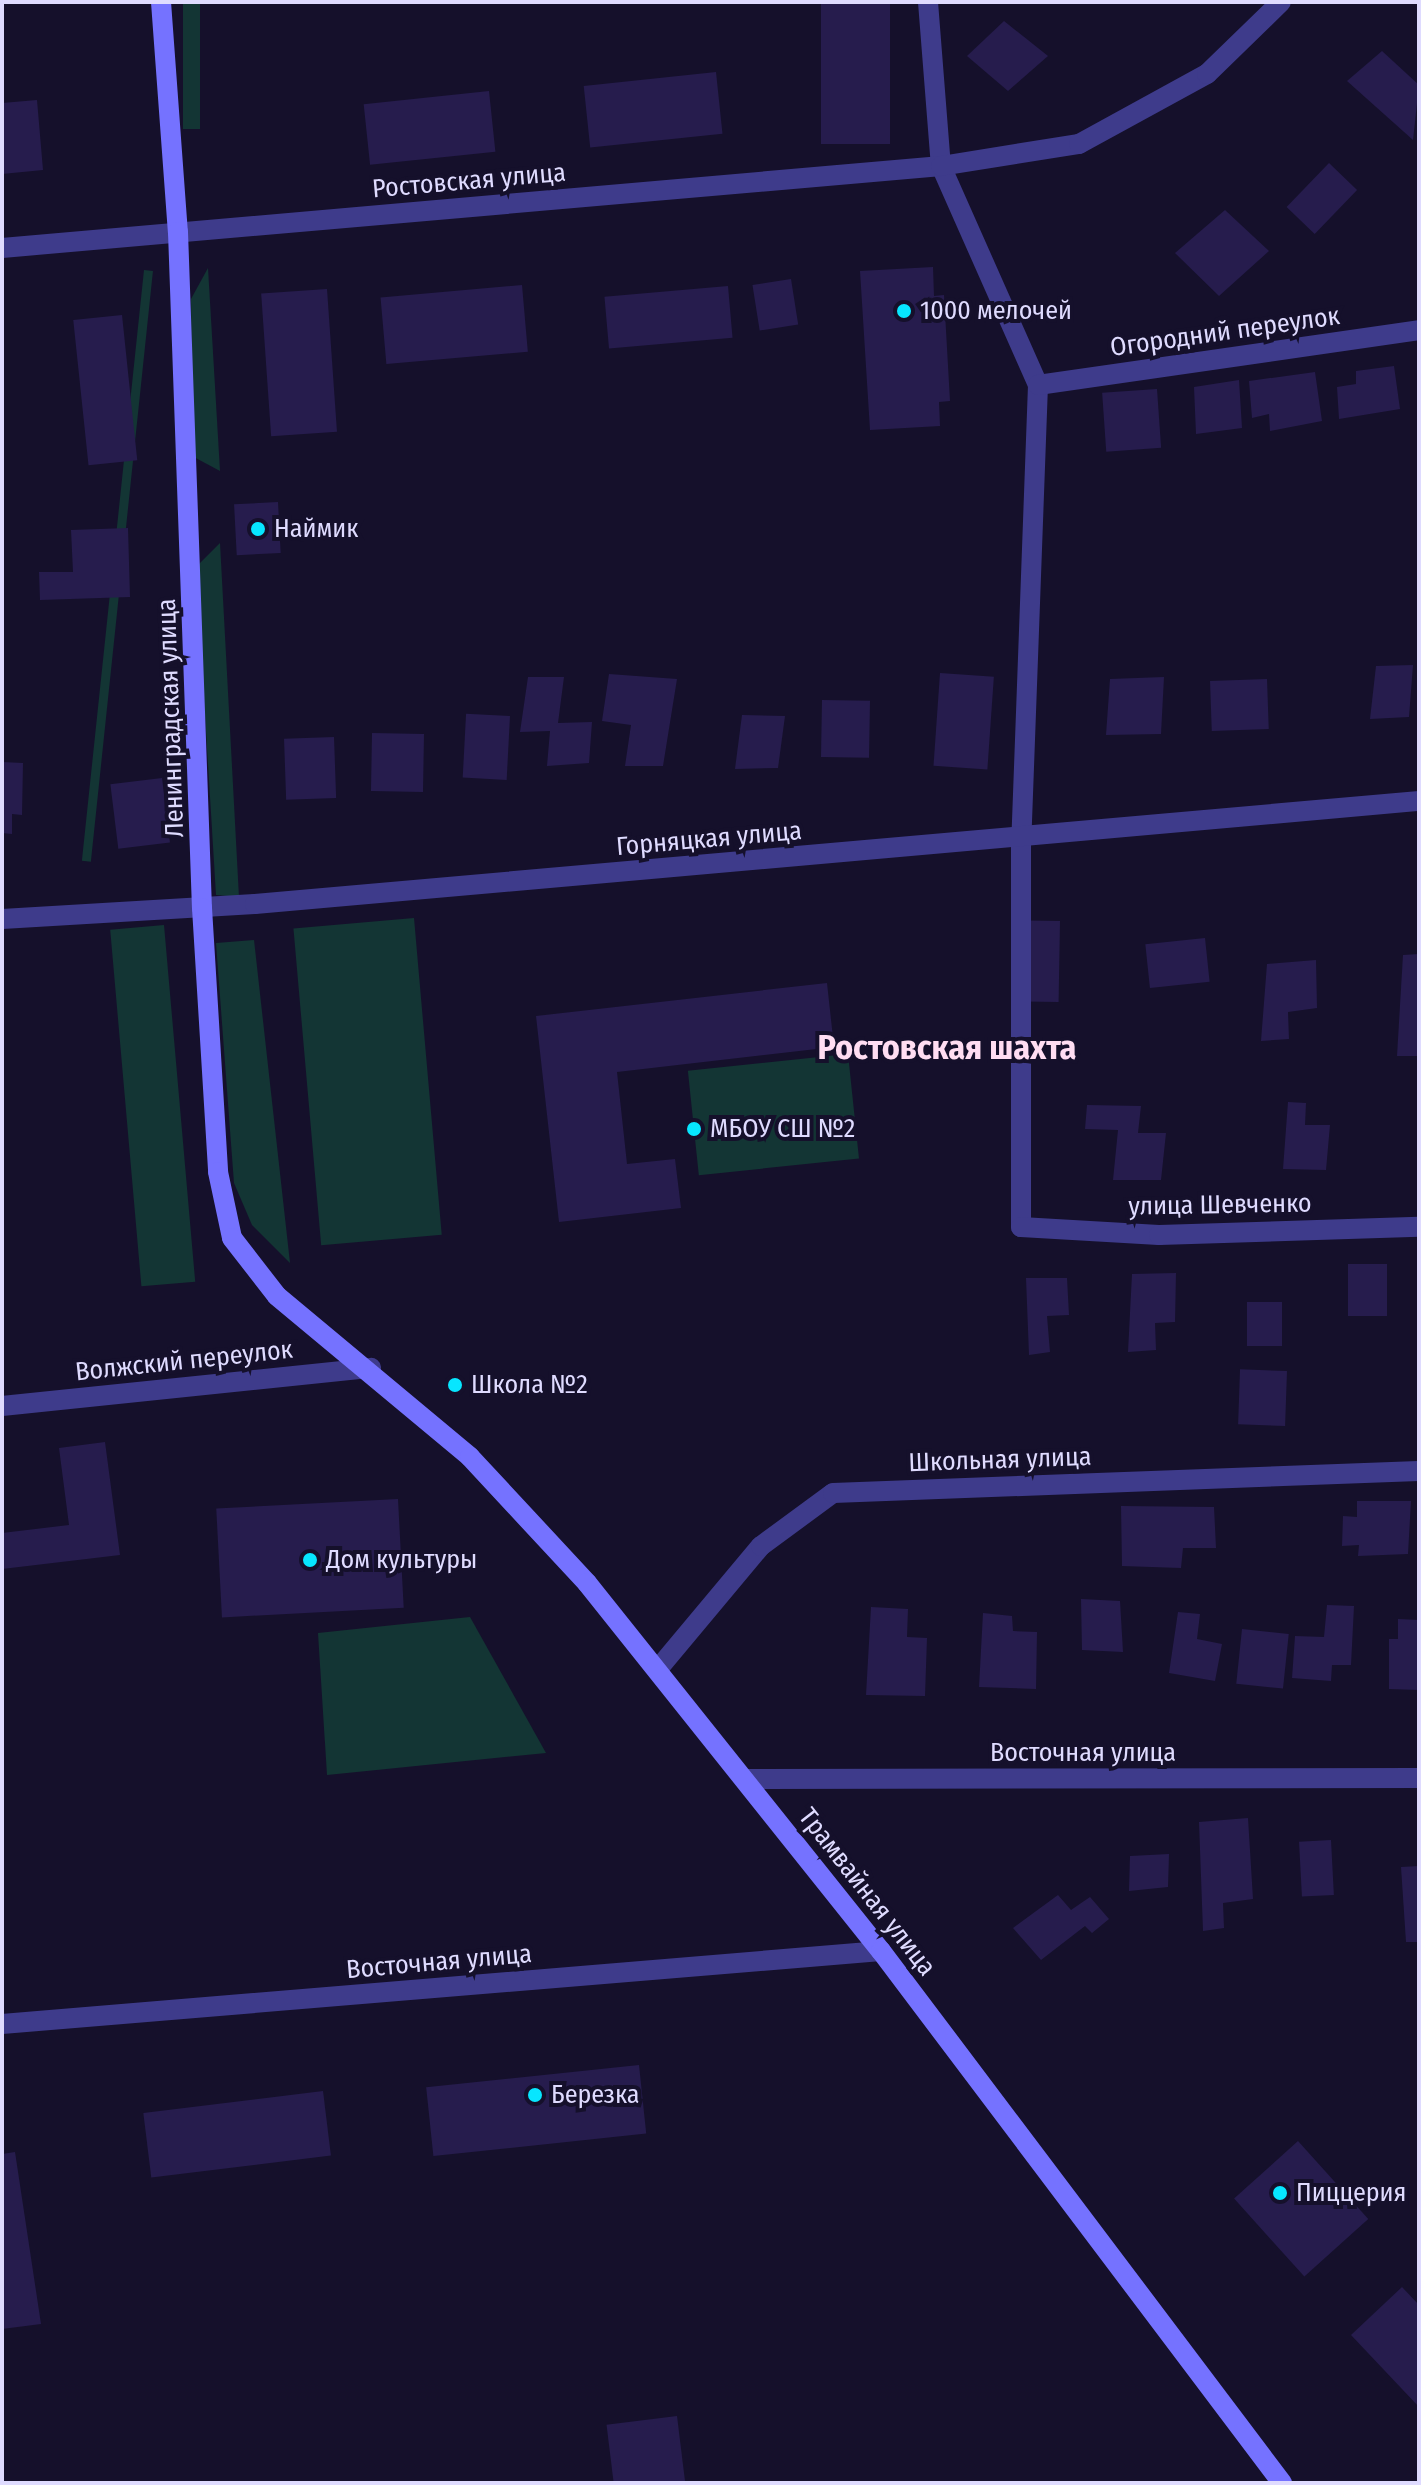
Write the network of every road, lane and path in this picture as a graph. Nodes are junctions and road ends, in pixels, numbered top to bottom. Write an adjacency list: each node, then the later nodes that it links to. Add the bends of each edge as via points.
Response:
1 (161, 2): 5 (street, Ленинградская улица)
2 (928, 2): 4 (street)
3 (1281, 2): 4 (street, Ростовская улица, via 1207,74 1079,144)
4 (941, 166): 5 (street, Ростовская улица); 8 (street)
5 (178, 232): 6 (street, Ростовская улица); 11 (street, Ленинградская улица)
6 (2, 248)
7 (1419, 330): 8 (street, Огородний переулок)
8 (1038, 385): 10 (street)
9 (1419, 801): 10 (street, Горняцкая улица)
10 (1021, 839): 11 (street, Горняцкая улица); 13 (street, улица Шевченко, via 1021,1227 1159,1235)
11 (202, 908): 12 (street, Горняцкая улица); 14 (street, Ленинградская улица, via 218,1172 232,1238 277,1296)
12 (2, 919)
13 (1419, 1227)
14 (371, 1368): 15 (street, Волжский переулок); 17 (street, Трамвайная улица, via 527,1516)
15 (2, 1406)
16 (1419, 1471): 17 (street, Школьная улица, via 833,1493 761,1546)
17 (658, 1669): 19 (street, Трамвайная улица)
18 (1419, 1778): 19 (street, Восточная улица)
19 (747, 1779): 20 (street, Трамвайная улица)
20 (881, 1951): 21 (street, Восточная улица); 22 (street, Трамвайная улица)
21 (2, 2024)
22 (1282, 2483)

